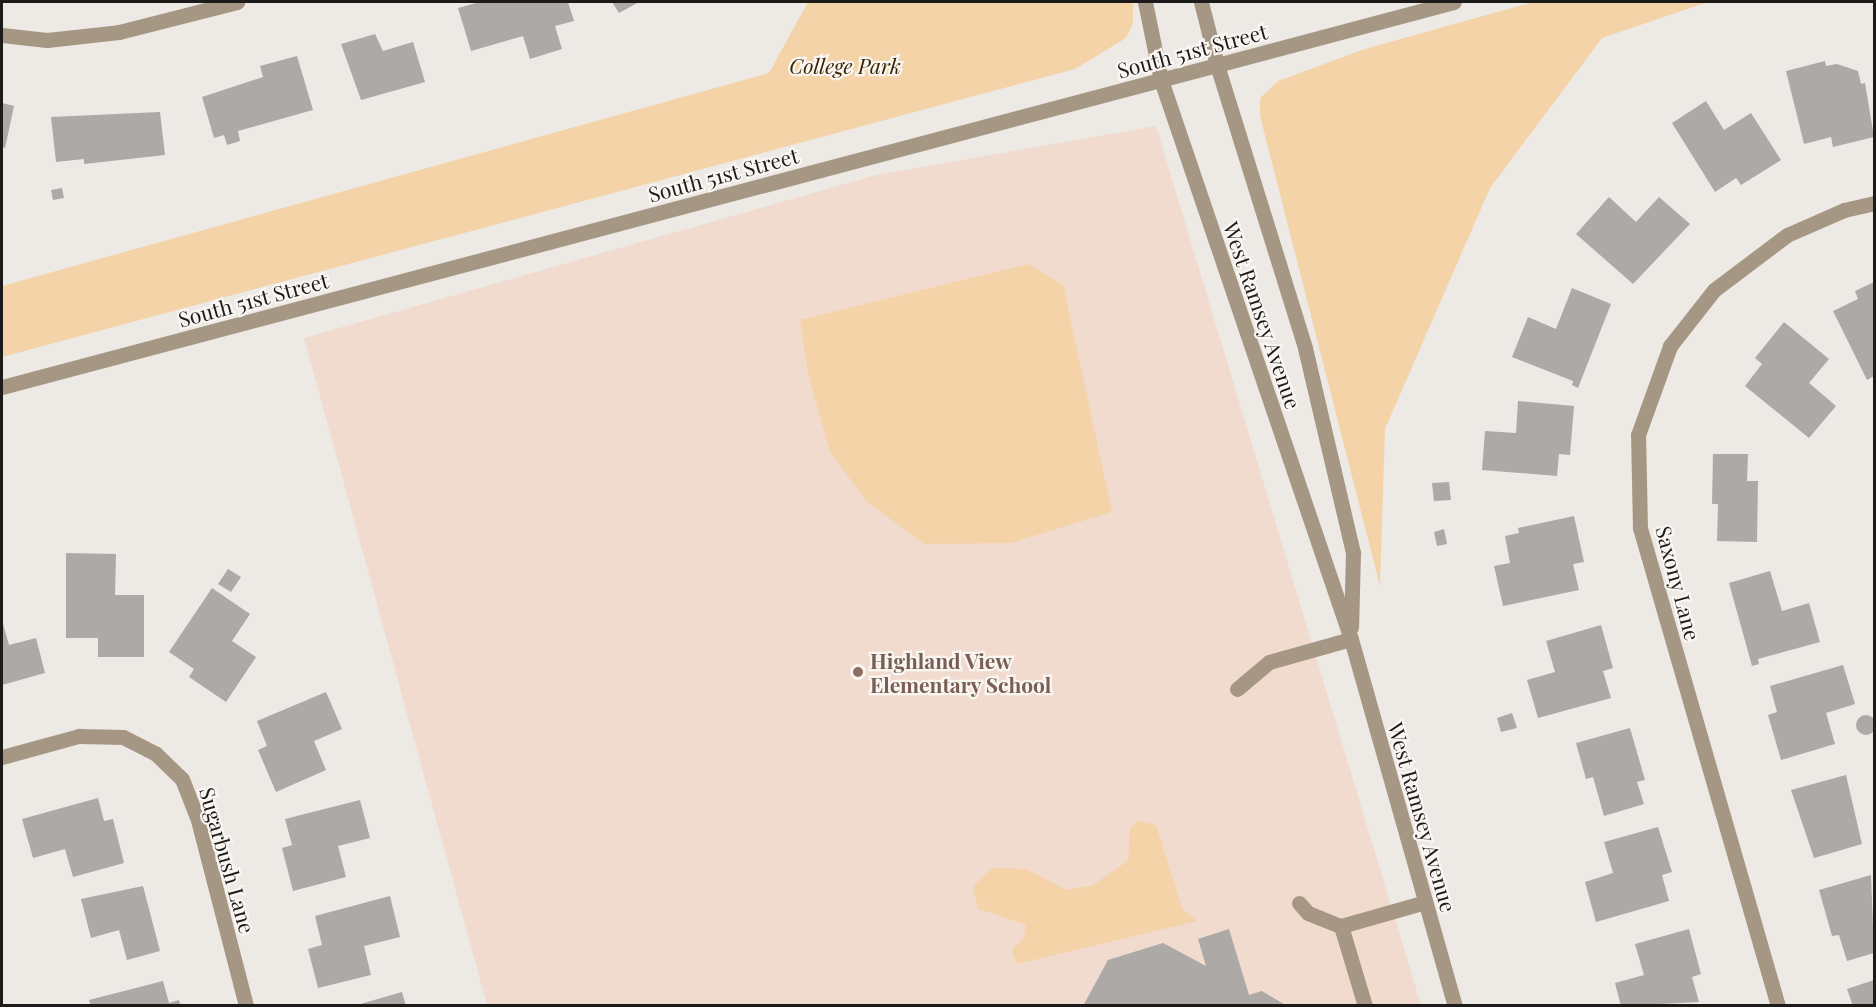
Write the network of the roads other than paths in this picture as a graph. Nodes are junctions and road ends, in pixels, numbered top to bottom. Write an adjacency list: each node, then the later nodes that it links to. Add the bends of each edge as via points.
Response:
1 (237, 2): 5 (street, via 119,32 47,40)
2 (1146, 2): 7 (street, West Ramsey Avenue)
3 (1201, 2): 6 (street, West Ramsey Avenue)
4 (1454, 2): 6 (street, South 51st Street)
5 (2, 35)
6 (1217, 65): 7 (street, South 51st Street); 10 (street, West Ramsey Avenue, via 1308,360 1353,553)
7 (1161, 80): 9 (street, South 51st Street); 10 (street, West Ramsey Avenue)
8 (1875, 203): 19 (street, Saxony Lane, via 1844,210 1787,235 1714,290 1670,346 1638,435 1640,528)
9 (2, 387)
10 (1351, 639): 11 (street, via 1269,662); 13 (street, West Ramsey Avenue)
11 (1237, 689)
12 (2, 757): 16 (street, Sugarbush Lane, via 79,736 123,737 156,754 182,779 198,820)
13 (1425, 902): 15 (street); 18 (street, West Ramsey Avenue)
14 (1299, 903): 15 (street, via 1308,913)
15 (1341, 926): 17 (street)
16 (246, 1005)
17 (1365, 1005)
18 (1455, 1005)
19 (1778, 1005)

